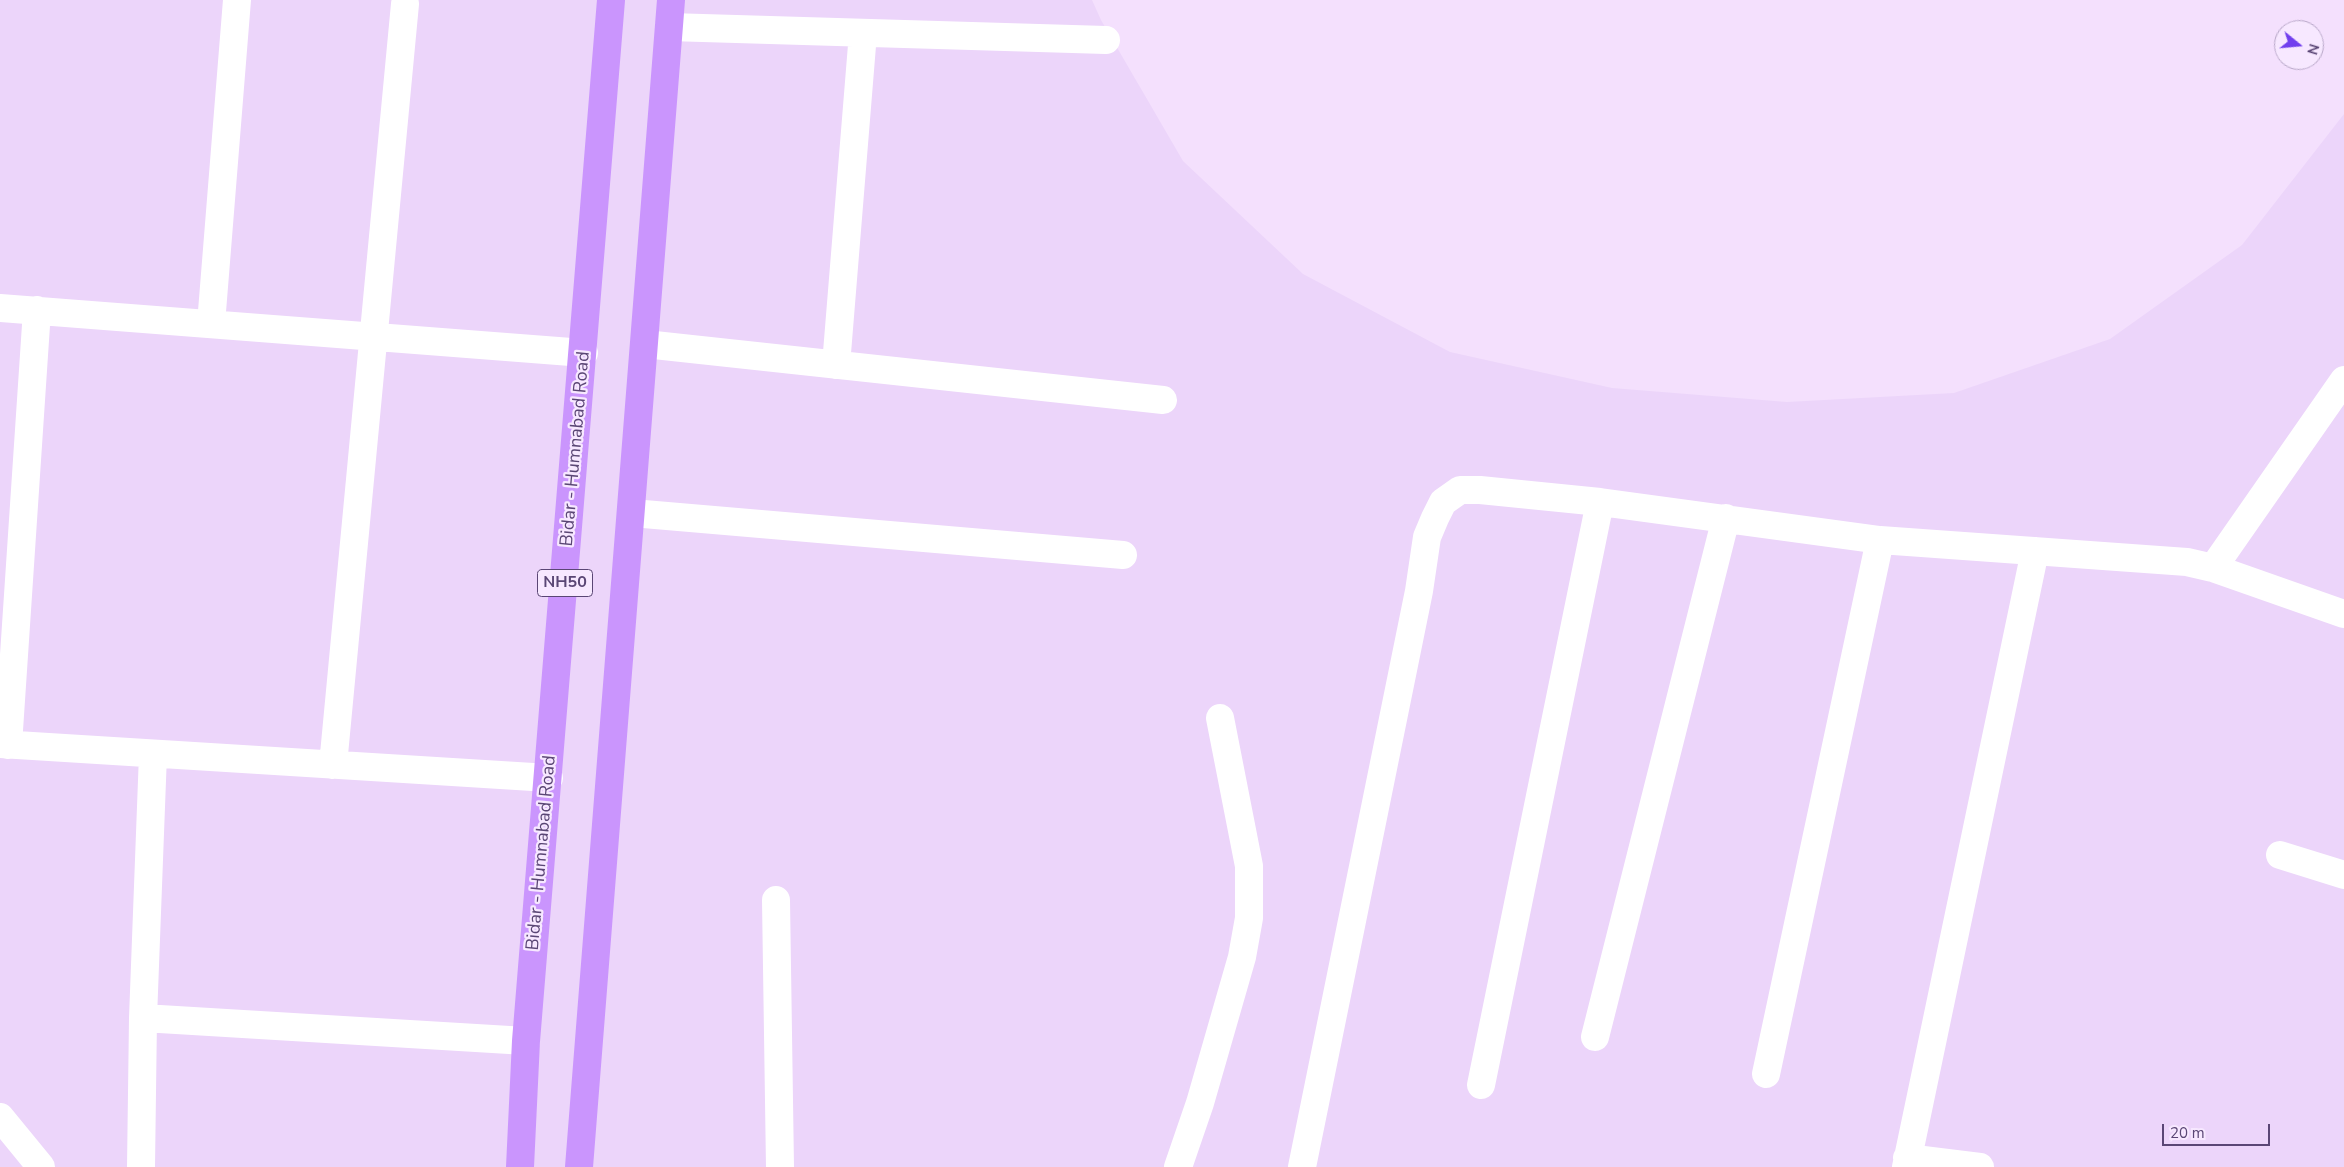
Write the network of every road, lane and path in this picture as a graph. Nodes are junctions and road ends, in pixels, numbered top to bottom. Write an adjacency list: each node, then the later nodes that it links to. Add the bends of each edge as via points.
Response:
1 (237, 0): 10 (street)
2 (611, 0): 13 (highway, Bidar - Humnabad Road / NH50)
3 (671, 0): 5 (highway)
4 (405, 4): 11 (street)
5 (669, 27): 6 (street); 12 (highway)
6 (863, 32): 7 (street); 14 (street)
7 (1106, 40)
8 (0, 308): 9 (street)
9 (37, 310): 10 (street); 26 (street)
10 (211, 324): 11 (street)
11 (373, 336): 13 (street); 28 (street)
12 (645, 344): 14 (street); 18 (highway)
13 (584, 353): 29 (highway, Bidar - Humnabad Road / NH50)
14 (836, 365): 16 (street)
15 (2344, 380): 23 (street)
16 (1163, 400)
17 (1600, 502): 19 (street); 37 (street); 46 (street, via 1460,490 1443,502 1435,518 1427,537)
18 (632, 512): 22 (street); 43 (highway)
19 (1726, 518): 20 (street); 34 (street)
20 (1880, 540): 21 (street); 36 (street)
21 (2035, 551): 23 (street, via 2187,562); 39 (street)
22 (1123, 556)
23 (2213, 568): 24 (street)
24 (2344, 614)
25 (1220, 718): 45 (street, via 1248,859 1249,918 1242,957)
26 (4, 744): 27 (street)
27 (153, 754): 28 (street); 33 (street)
28 (332, 765): 29 (street)
29 (549, 778): 35 (highway, Bidar - Humnabad Road / NH50)
30 (2280, 855): 31 (street)
31 (2344, 875)
32 (776, 900): 44 (street)
33 (143, 1018): 35 (street); 41 (street)
34 (1595, 1037)
35 (526, 1041): 42 (highway, Bidar - Humnabad Road / NH50)
36 (1766, 1074)
37 (1481, 1085)
38 (0, 1117): 40 (street)
39 (1906, 1163): 47 (street)
40 (41, 1167)
41 (141, 1167)
42 (520, 1167)
43 (579, 1167)
44 (780, 1167)
45 (1178, 1167)
46 (1302, 1167)
47 (1980, 1167)

